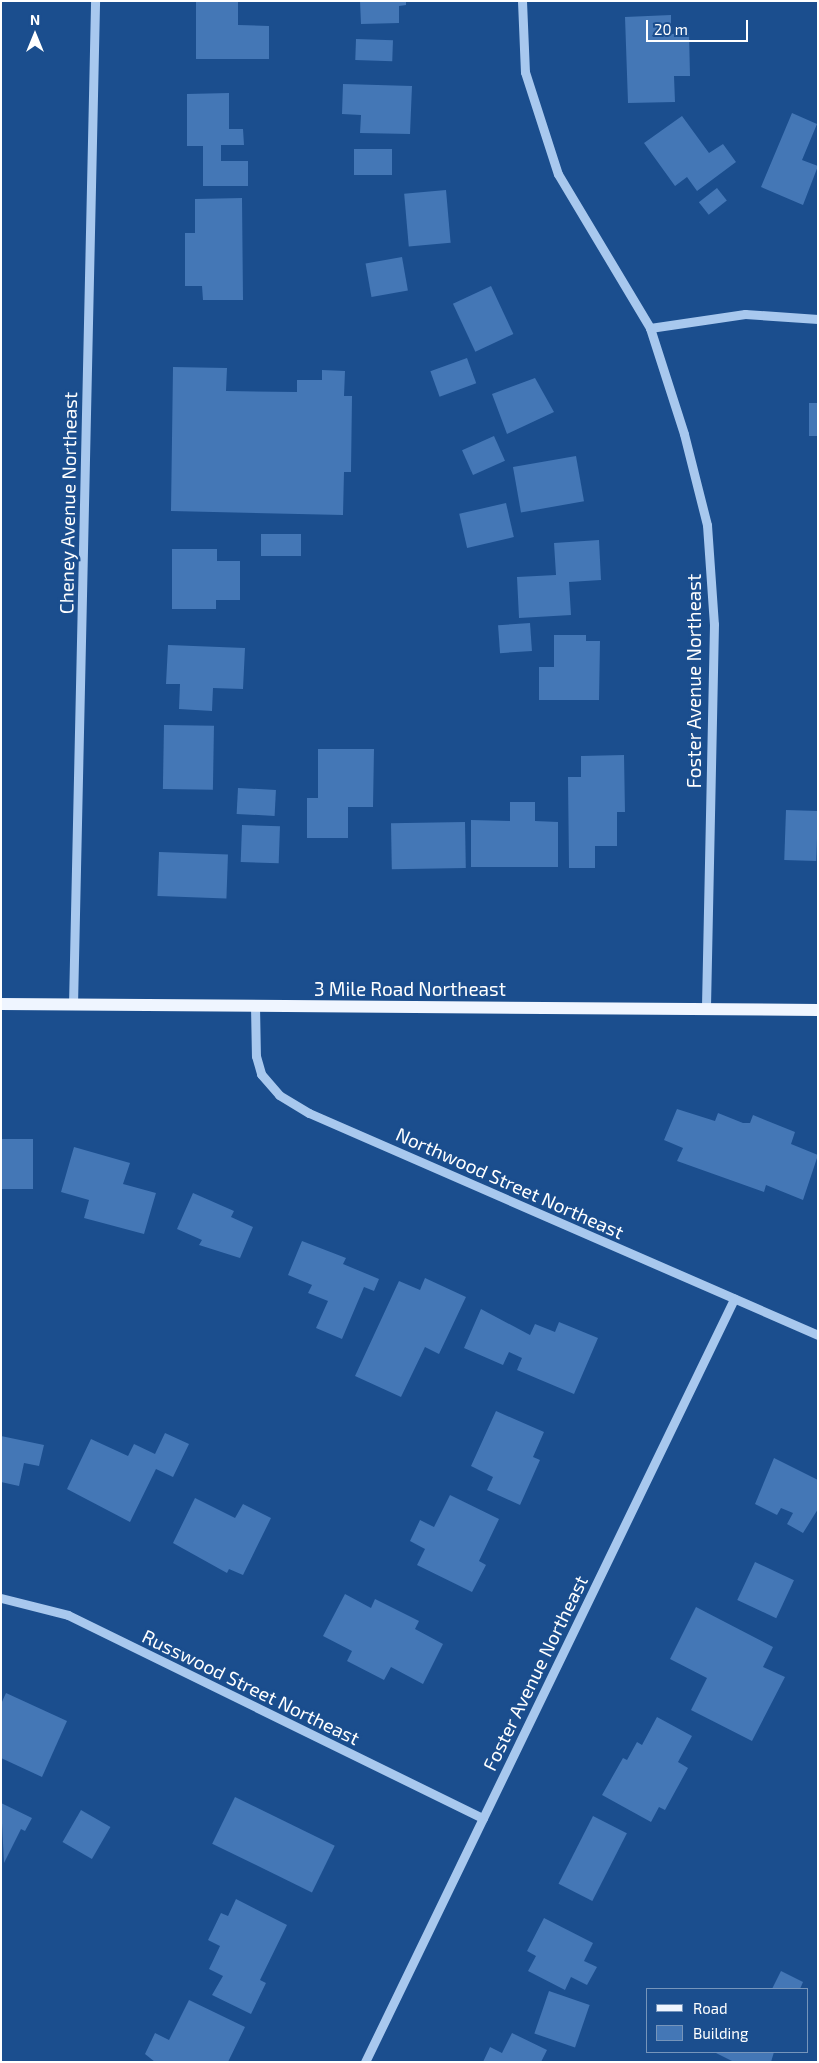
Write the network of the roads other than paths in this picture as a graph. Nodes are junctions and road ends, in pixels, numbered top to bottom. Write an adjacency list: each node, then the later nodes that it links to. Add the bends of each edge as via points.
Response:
1 (94, 1): 6 (street, Cheney Avenue Northeast)
2 (522, 1): 4 (street, Foster Avenue Northeast, via 525,72 558,174)
3 (818, 319): 4 (street, via 745,314)
4 (650, 328): 8 (street, Foster Avenue Northeast, via 684,434 707,525 714,624)
5 (1, 1004): 6 (main road, 3 Mile Road Northeast)
6 (73, 1005): 7 (main road, 3 Mile Road Northeast)
7 (255, 1006): 8 (main road, 3 Mile Road Northeast); 10 (street, Northwood Street Northeast, via 256,1056 261,1074 279,1095 309,1113)
8 (706, 1010): 9 (main road, 3 Mile Road Northeast)
9 (818, 1010)
10 (734, 1299): 11 (street, Northwood Street Northeast); 13 (street, Foster Avenue Northeast)
11 (818, 1335)
12 (1, 1598): 13 (street, Russwood Street Northeast, via 68,1615)
13 (483, 1818): 14 (street, Foster Avenue Northeast)
14 (365, 2062)

